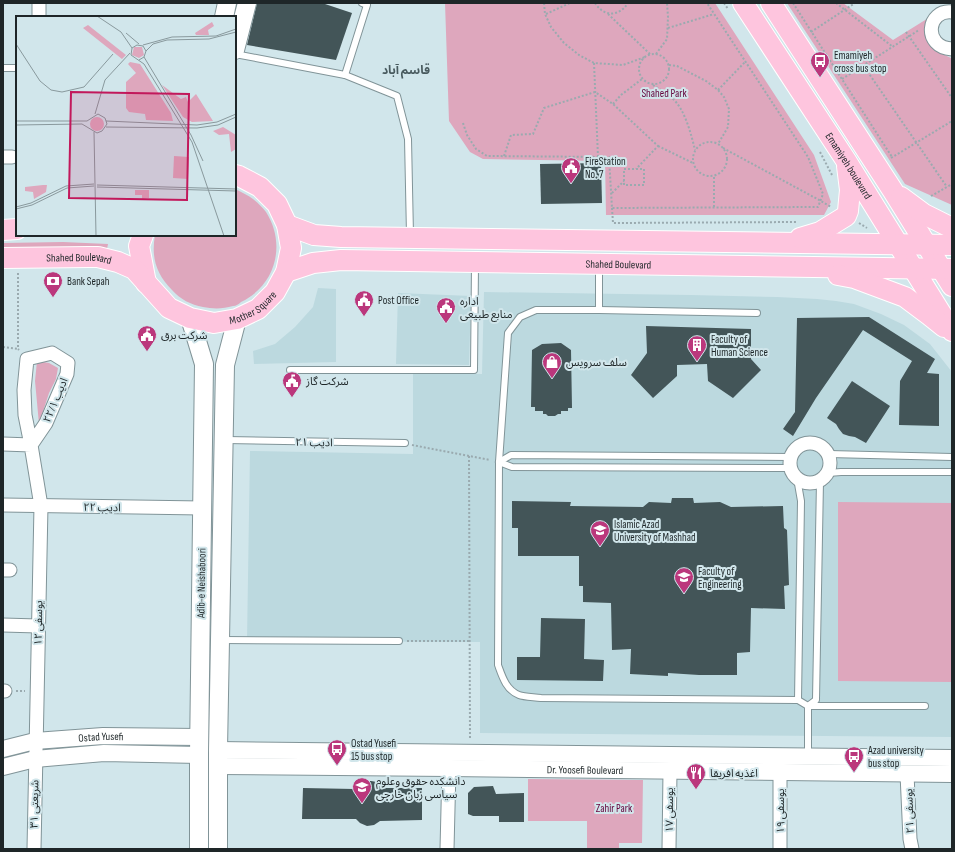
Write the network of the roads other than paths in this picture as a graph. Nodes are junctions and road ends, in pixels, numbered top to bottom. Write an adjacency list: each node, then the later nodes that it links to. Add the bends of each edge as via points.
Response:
1 (39, 3): 8 (street)
2 (228, 3): 9 (main road)
3 (246, 3): 10 (main road)
4 (362, 3): 15 (lane, via 367,5)
5 (771, 3): 18 (main road, Emamiyeh boulevard, via 803,36)
6 (736, 6): 16 (main road, Emamiyeh boulevard)
7 (952, 12): 11 (street, via 948,11 935,18 931,32 938,45)
8 (39, 16)
9 (224, 16)
10 (236, 46)
11 (952, 49)
12 (236, 54): 15 (lane)
13 (3, 68): 14 (lane)
14 (16, 68)
15 (345, 75): 24 (lane, via 397,96 408,139)
16 (847, 162): 25 (main road, via 850,190 846,216 820,232); 26 (main road, Emamiyeh boulevard)
17 (236, 172): 19 (main road, Mother Square, via 260,187 277,204)
18 (892, 191): 20 (main road, via 924,214); 27 (main road, Emamiyeh boulevard)
19 (287, 225): 24 (main road, via 314,235); 35 (main road, Mother Square, via 291,248)
20 (952, 228)
21 (16, 229): 22 (main road)
22 (3, 230)
23 (143, 236): 36 (main road, via 139,246)
24 (410, 238): 25 (main road)
25 (781, 243): 26 (main road)
26 (898, 244): 27 (main road); 33 (main road, Emamiyeh boulevard)
27 (926, 245): 28 (main road); 34 (main road, Emamiyeh boulevard)
28 (952, 245)
29 (10, 258): 36 (main road, Shahed Boulevard, via 98,257 134,269)
30 (475, 262): 31 (main road, Shahed Boulevard); 35 (main road, Shahed Boulevard, via 341,260 313,263); 43 (lane, via 474,370)
31 (599, 264): 32 (main road, Shahed Boulevard); 38 (lane)
32 (803, 267): 33 (main road, Shahed Boulevard); 42 (main road, via 854,278 905,297)
33 (913, 268): 34 (main road, Shahed Boulevard); 42 (main road, Emamiyeh boulevard)
34 (947, 269): 37 (main road, Emamiyeh boulevard)
35 (286, 272): 41 (main road, Mother Square, via 275,292 258,309)
36 (146, 283): 40 (main road, Mother Square, via 169,308)
37 (952, 286)
38 (599, 310): 39 (lane); 51 (lane, via 536,310 520,317 508,333)
39 (757, 312)
40 (190, 318): 41 (main road, Mother Square, via 214,323); 57 (main road, Adib-e Neishaboori, via 204,364)
41 (237, 319): 44 (main road, Adib-e Neishaboori, via 225,365)
42 (952, 332)
43 (290, 370)
44 (224, 440): 45 (lane, ادیب ۲۱); 60 (main road, Adib-e Neishaboori)
45 (405, 443)
46 (3, 444): 47 (street)
47 (31, 445): 47 (street, ادیب ۲۲/۱, via 25,415 22,354 52,353 68,363 67,374 46,423); 56 (street, ادیب ۲۲/۱)
48 (796, 449): 49 (street, via 807,443 814,443 825,448); 51 (lane, via 789,456 511,455); 53 (street, via 790,458)
49 (829, 454): 50 (lane); 54 (street, via 831,467)
50 (952, 457)
51 (499, 462): 53 (lane, via 512,467 789,468); 62 (lane, via 498,665 509,688 519,695 541,698)
52 (952, 472): 54 (lane, via 841,472)
53 (794, 474): 54 (street, via 802,482 808,483 814,483); 62 (lane, via 801,501)
54 (824, 477): 63 (lane, via 816,700)
55 (3, 505): 56 (street, ادیب ۲۲)
56 (41, 506): 57 (street, ادیب ۲۲); 59 (street, یوسفی ۱۲)
57 (202, 508): 66 (main road, Adib-e Neishaboori)
58 (3, 625): 59 (street)
59 (38, 626): 65 (street, یوسفی ۱۲)
60 (220, 640): 61 (lane); 69 (main road, Adib-e Neishaboori)
61 (399, 641)
62 (798, 700): 63 (lane)
63 (808, 706): 64 (lane); 68 (lane)
64 (925, 706)
65 (35, 741): 66 (street, Ostad Yusefi, via 104,736); 67 (street, Ostad Yusefi); 71 (street, شریعتی ۳۱)
66 (199, 746): 71 (street, Ostad Yusefi); 79 (main road, Adib-e Neishaboori)
67 (3, 749)
68 (808, 756): 69 (street, Dr. Yoosefi Boulevard, via 470,752); 70 (street, Dr. Yoosefi Boulevard)
69 (218, 758): 73 (street, Dr. Yoosefi Boulevard); 80 (main road, Adib-e Neishaboori)
70 (952, 758)
71 (35, 759): 72 (street, Ostad Yusefi); 78 (street, شریعتی ۳۱)
72 (3, 767)
73 (450, 768): 74 (street, Dr. Yoosefi Boulevard); 81 (street)
74 (670, 771): 75 (street, Dr. Yoosefi Boulevard); 82 (street, یوسفی ۱۷)
75 (780, 772): 76 (street, Dr. Yoosefi Boulevard); 83 (street, یوسفی ۱۹)
76 (907, 774): 77 (street, Dr. Yoosefi Boulevard); 84 (street, یوسفی ۲۱)
77 (952, 774)
78 (34, 849)
79 (199, 849)
80 (218, 849)
81 (447, 849)
82 (669, 849)
83 (780, 849)
84 (912, 849)

